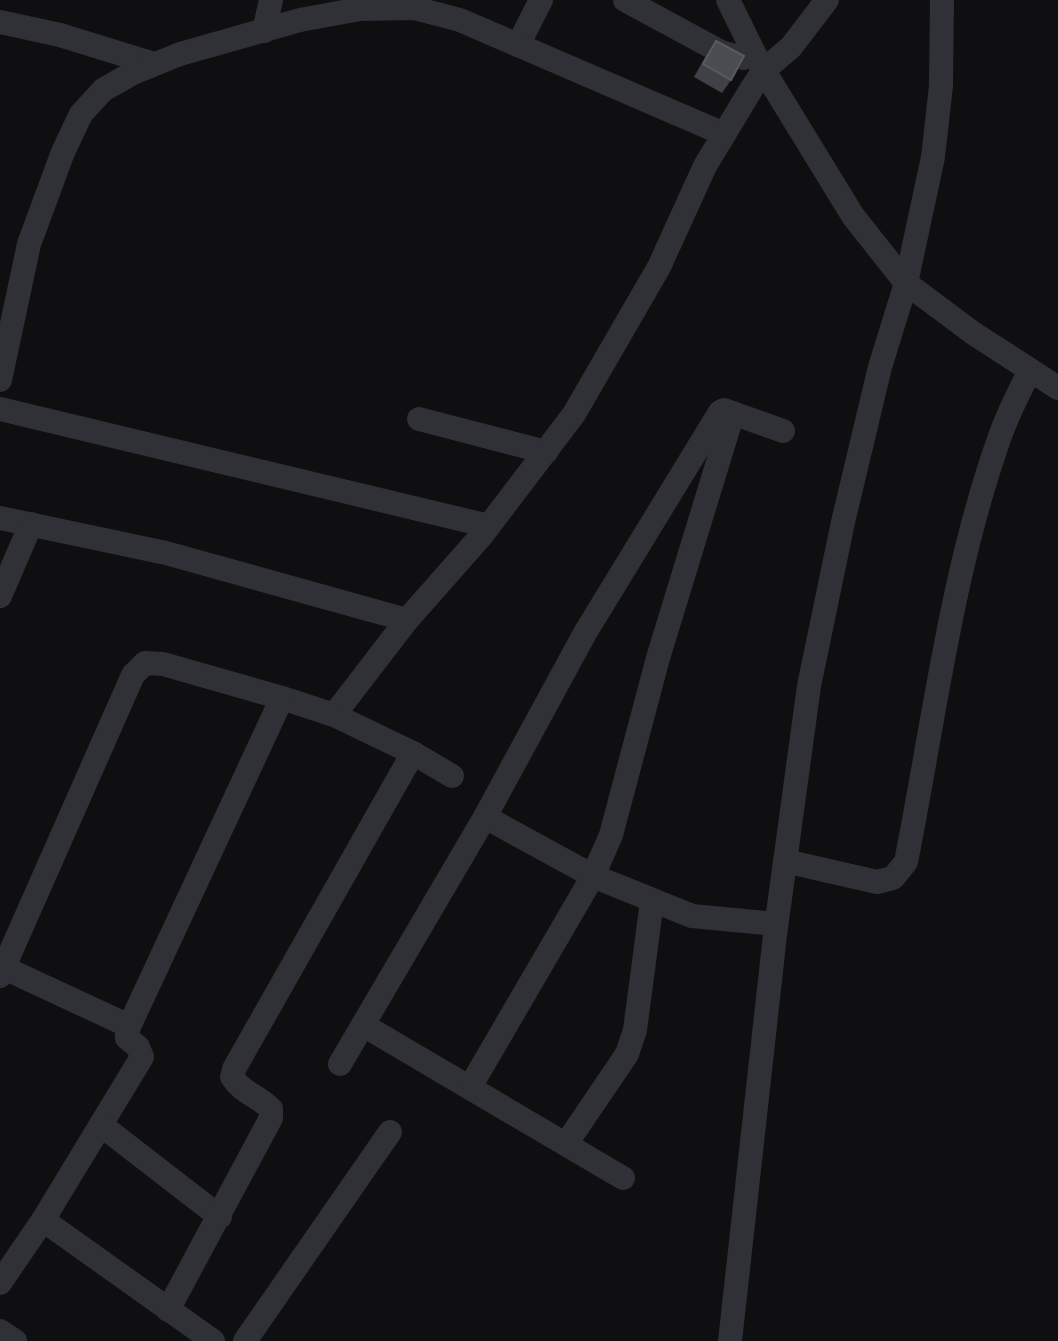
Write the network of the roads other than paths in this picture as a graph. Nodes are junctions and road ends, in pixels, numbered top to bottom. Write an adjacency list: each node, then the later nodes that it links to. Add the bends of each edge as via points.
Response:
1 (271, 0): 9 (street)
2 (541, 0): 10 (street)
3 (625, 0): 12 (street, via 721,52)
4 (728, 0): 12 (street)
5 (827, 0): 12 (street, via 791,47)
6 (942, 0): 14 (street, via 941,86 933,157)
7 (385, 4): 9 (street); 10 (street, via 460,20)
8 (0, 22): 11 (street)
9 (264, 31): 11 (street)
10 (518, 45): 13 (street)
11 (154, 64): 16 (street, via 103,90 81,114 29,244)
12 (761, 66): 13 (street); 14 (street, via 853,216)
13 (724, 134): 22 (street, via 659,267 574,414)
14 (906, 283): 15 (street); 33 (street, via 880,367 843,522 809,686)
15 (1030, 370): 17 (street); 33 (street, via 1000,437 978,505 947,639 905,862 893,878 877,883)
16 (0, 380)
17 (1058, 388)
18 (0, 409): 25 (street)
19 (733, 413): 21 (street); 32 (street, via 720,412 585,633); 34 (street, via 658,658 611,835)
20 (419, 419): 22 (street)
21 (783, 431)
22 (546, 452): 25 (street)
23 (0, 518): 24 (street)
24 (31, 524): 26 (street); 27 (street, via 166,553)
25 (489, 526): 27 (street)
26 (0, 596)
27 (407, 620): 29 (street)
28 (282, 698): 29 (street); 37 (street, via 145,663 133,675); 38 (street)
29 (334, 715): 30 (street)
30 (413, 753): 31 (street); 46 (street, via 234,1069 236,1084 266,1103 271,1118)
31 (452, 776)
32 (485, 817): 34 (street); 39 (street)
33 (785, 861): 36 (street)
34 (593, 876): 35 (street); 41 (street)
35 (652, 901): 36 (street, via 692,916); 44 (street, via 635,1030 627,1054)
36 (776, 924): 54 (street)
37 (2, 972): 38 (street)
38 (129, 1026): 42 (street, via 127,1038 142,1057)
39 (363, 1026): 40 (street); 41 (street)
40 (340, 1064)
41 (470, 1087): 44 (street)
42 (101, 1125): 46 (street); 47 (street)
43 (390, 1132): 53 (street)
44 (566, 1144): 45 (street)
45 (623, 1178)
46 (220, 1217): 49 (street)
47 (43, 1220): 48 (street); 49 (street)
48 (0, 1283)
49 (168, 1310): 52 (street)
50 (0, 1331): 51 (street)
51 (15, 1341)
52 (213, 1341)
53 (245, 1341)
54 (730, 1341)

